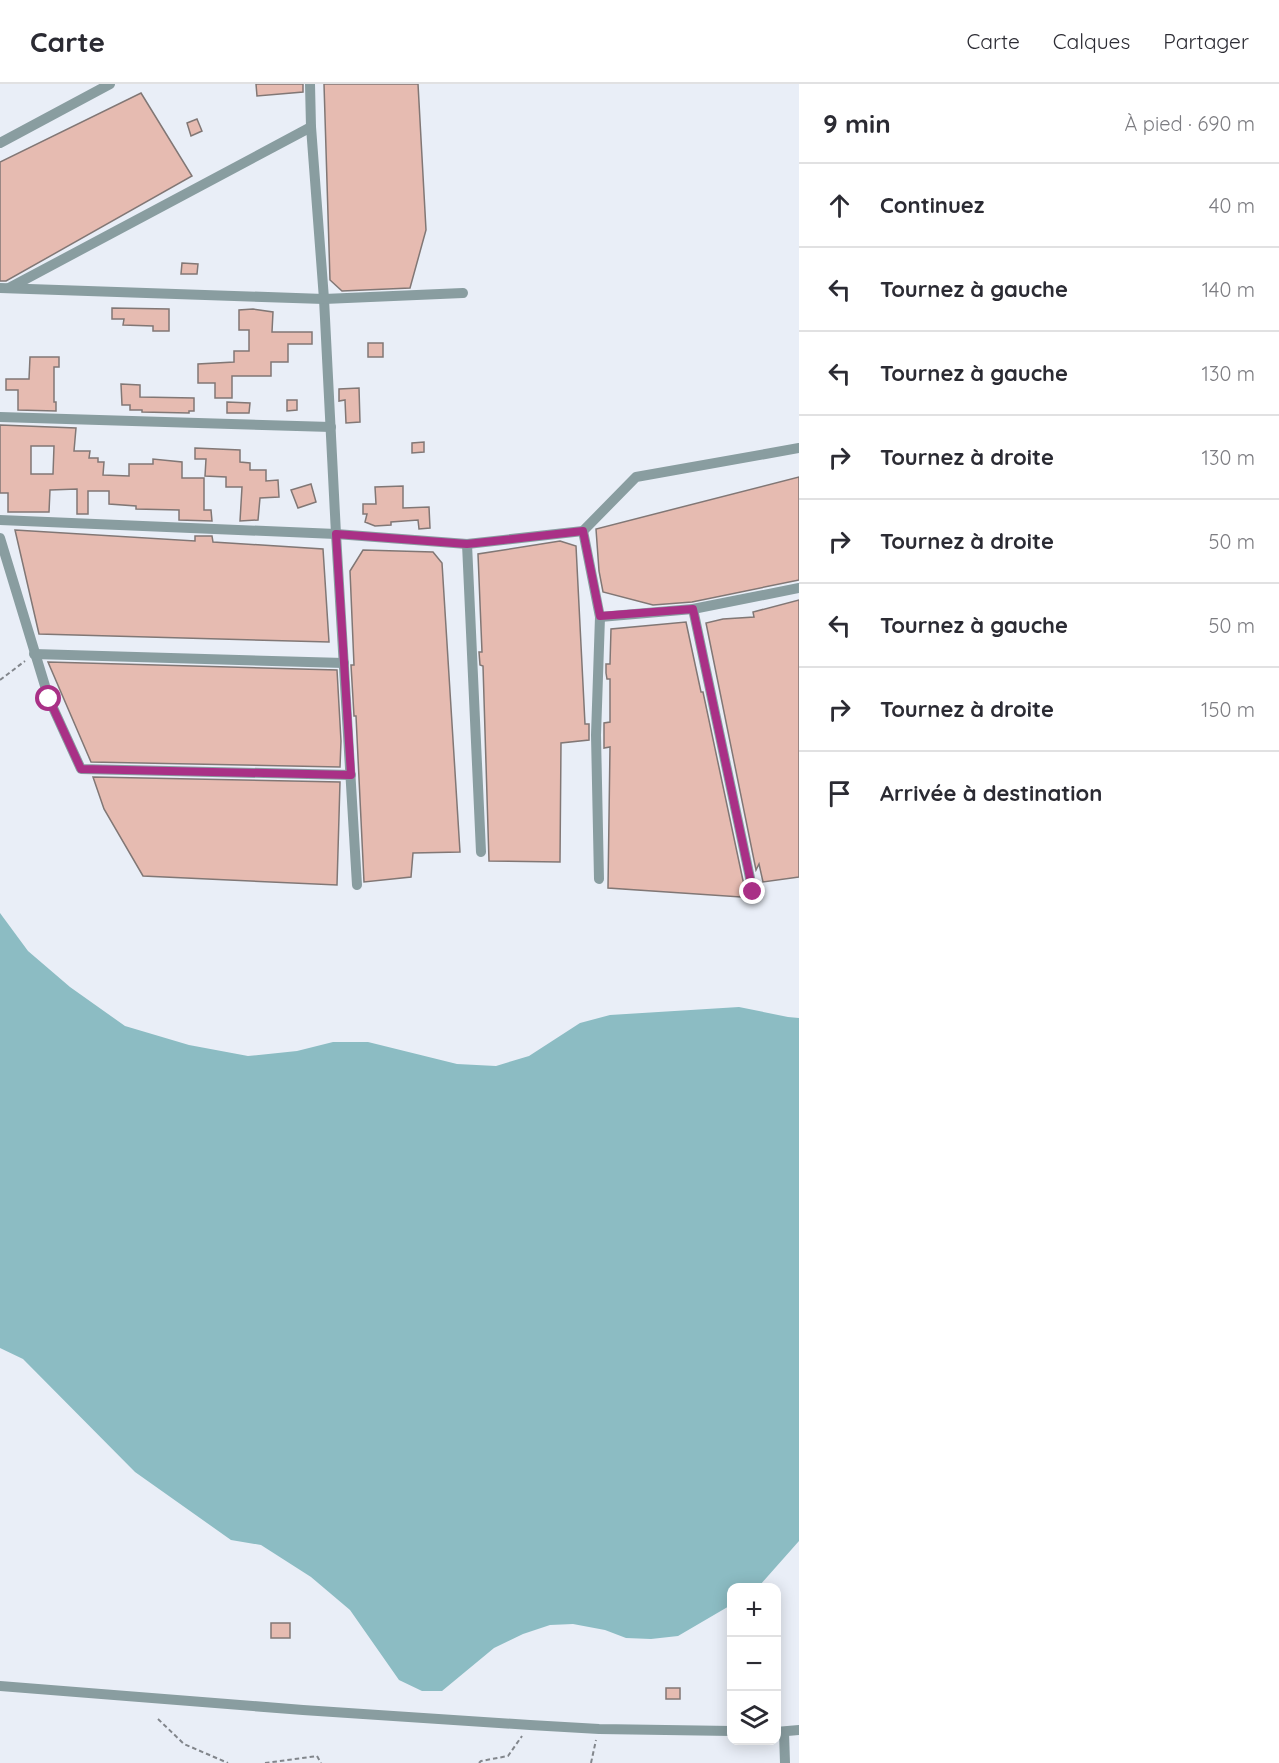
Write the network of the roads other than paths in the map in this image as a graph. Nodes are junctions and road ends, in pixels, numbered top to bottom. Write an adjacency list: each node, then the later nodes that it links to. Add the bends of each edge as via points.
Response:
1 (109, 84): 4 (street)
2 (310, 84): 3 (street)
3 (311, 127): 5 (street); 7 (street)
4 (0, 143)
5 (4, 288): 7 (street)
6 (464, 293): 7 (street)
7 (324, 299): 9 (street)
8 (0, 417): 9 (street)
9 (332, 427): 13 (street)
10 (799, 448): 12 (street, via 636,477)
11 (0, 520): 13 (street)
12 (583, 531): 15 (street); 18 (street)
13 (336, 534): 15 (street); 20 (street)
14 (0, 538): 19 (street)
15 (467, 544): 22 (street)
16 (799, 588): 17 (street)
17 (693, 609): 18 (street); 25 (street)
18 (600, 616): 23 (street, via 596,735)
19 (34, 654): 20 (street); 21 (street, via 49,699 81,769)
20 (344, 663): 21 (street)
21 (351, 775): 24 (street)
22 (481, 852)
23 (599, 879)
24 (357, 885)
25 (753, 892)
26 (0, 1686): 28 (street, via 530,1725)
27 (799, 1730): 29 (street)
28 (727, 1731)
29 (781, 1732)
30 (781, 1738): 31 (street)
31 (785, 1763)

